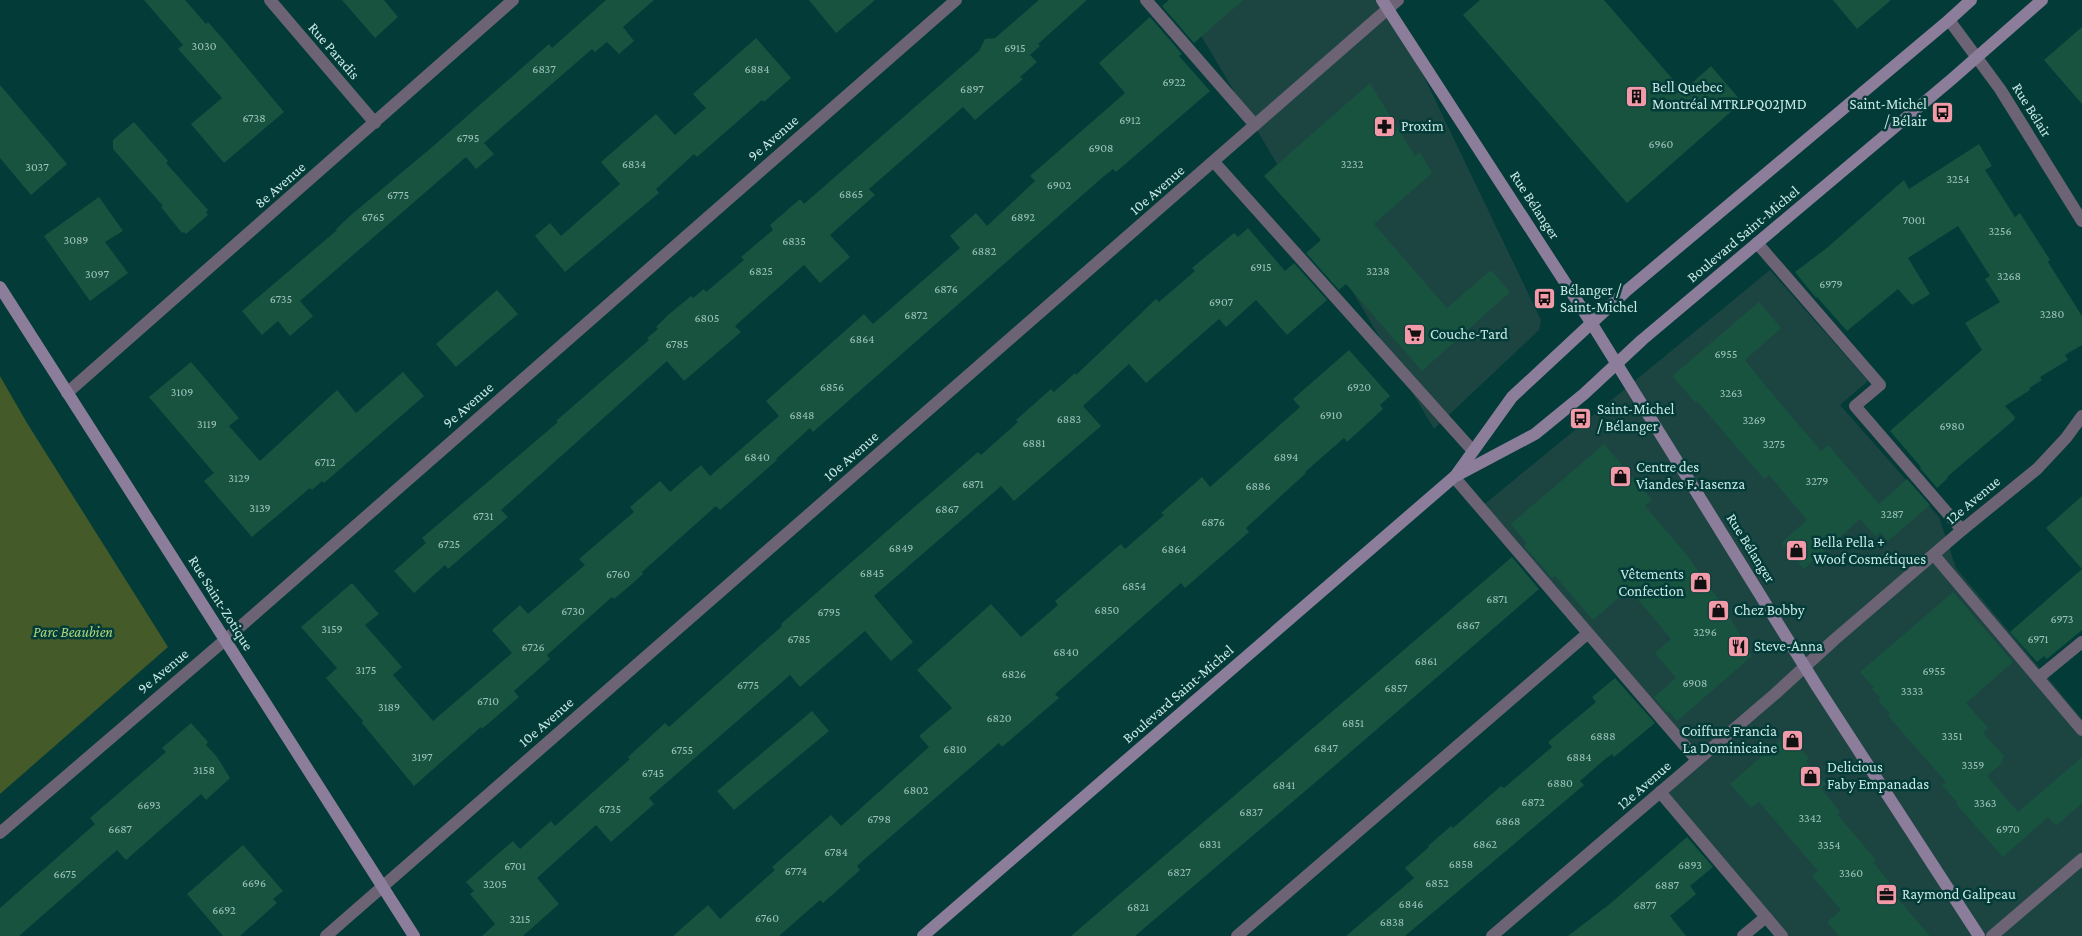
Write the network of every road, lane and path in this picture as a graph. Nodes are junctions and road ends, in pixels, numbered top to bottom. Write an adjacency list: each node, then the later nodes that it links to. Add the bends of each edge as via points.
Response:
1 (270, 0): 11 (street, Rue Paradis)
2 (513, 0): 11 (street, 8e Avenue)
3 (956, 0): 26 (street, 9e Avenue)
4 (1146, 0): 12 (street)
5 (1398, 0): 8 (street, 10e Avenue)
6 (1971, 0): 9 (main road, Boulevard Saint-Michel)
7 (2042, 0): 10 (main road, Boulevard Saint-Michel)
8 (1385, 5): 12 (street, 10e Avenue); 17 (main road, Rue Bélanger)
9 (1950, 20): 10 (street, Rue Bélair); 17 (main road, Boulevard Saint-Michel)
10 (1977, 57): 14 (street, Rue Bélair); 15 (main road, Boulevard Saint-Michel)
11 (375, 123): 19 (street, 8e Avenue)
12 (1255, 126): 13 (street, 10e Avenue)
13 (1214, 162): 21 (street); 35 (street, 10e Avenue)
14 (2082, 221)
15 (1757, 243): 18 (main road, Boulevard Saint-Michel); 23 (street, via 1880,385 1855,406)
16 (0, 287): 19 (main road, Rue Saint-Zotique)
17 (1592, 324): 18 (main road, Rue Bélanger); 21 (main road, Boulevard Saint-Michel, via 1512,397)
18 (1617, 363): 22 (main road, Boulevard Saint-Michel, via 1535,434); 28 (main road, Rue Bélanger)
19 (68, 393): 26 (main road, Rue Saint-Zotique)
20 (2082, 416): 23 (street, 12e Avenue, via 2046,460)
21 (1473, 450): 22 (main road, Boulevard Saint-Michel)
22 (1454, 477): 25 (street); 39 (main road, Boulevard Saint-Michel)
23 (1962, 530): 24 (street, 12e Avenue)
24 (1934, 555): 28 (street, 12e Avenue); 29 (street)
25 (1587, 634): 31 (street); 40 (street)
26 (225, 640): 33 (street, 9e Avenue); 35 (main road, Rue Saint-Zotique)
27 (2082, 642): 29 (street)
28 (1805, 667): 31 (street, 12e Avenue); 44 (main road, Rue Bélanger)
29 (2038, 678): 30 (street)
30 (2082, 730)
31 (1697, 760): 32 (street, 12e Avenue)
32 (1660, 792): 36 (street); 41 (street, 12e Avenue)
33 (0, 833)
34 (2082, 859): 45 (street)
35 (382, 887): 37 (street, 10e Avenue); 38 (main road, Rue Saint-Zotique)
36 (1766, 916): 42 (street); 43 (street)
37 (326, 936)
38 (414, 936)
39 (923, 936)
40 (1237, 936)
41 (1492, 936)
42 (1743, 936)
43 (1782, 936)
44 (1979, 936)
45 (1992, 936)

